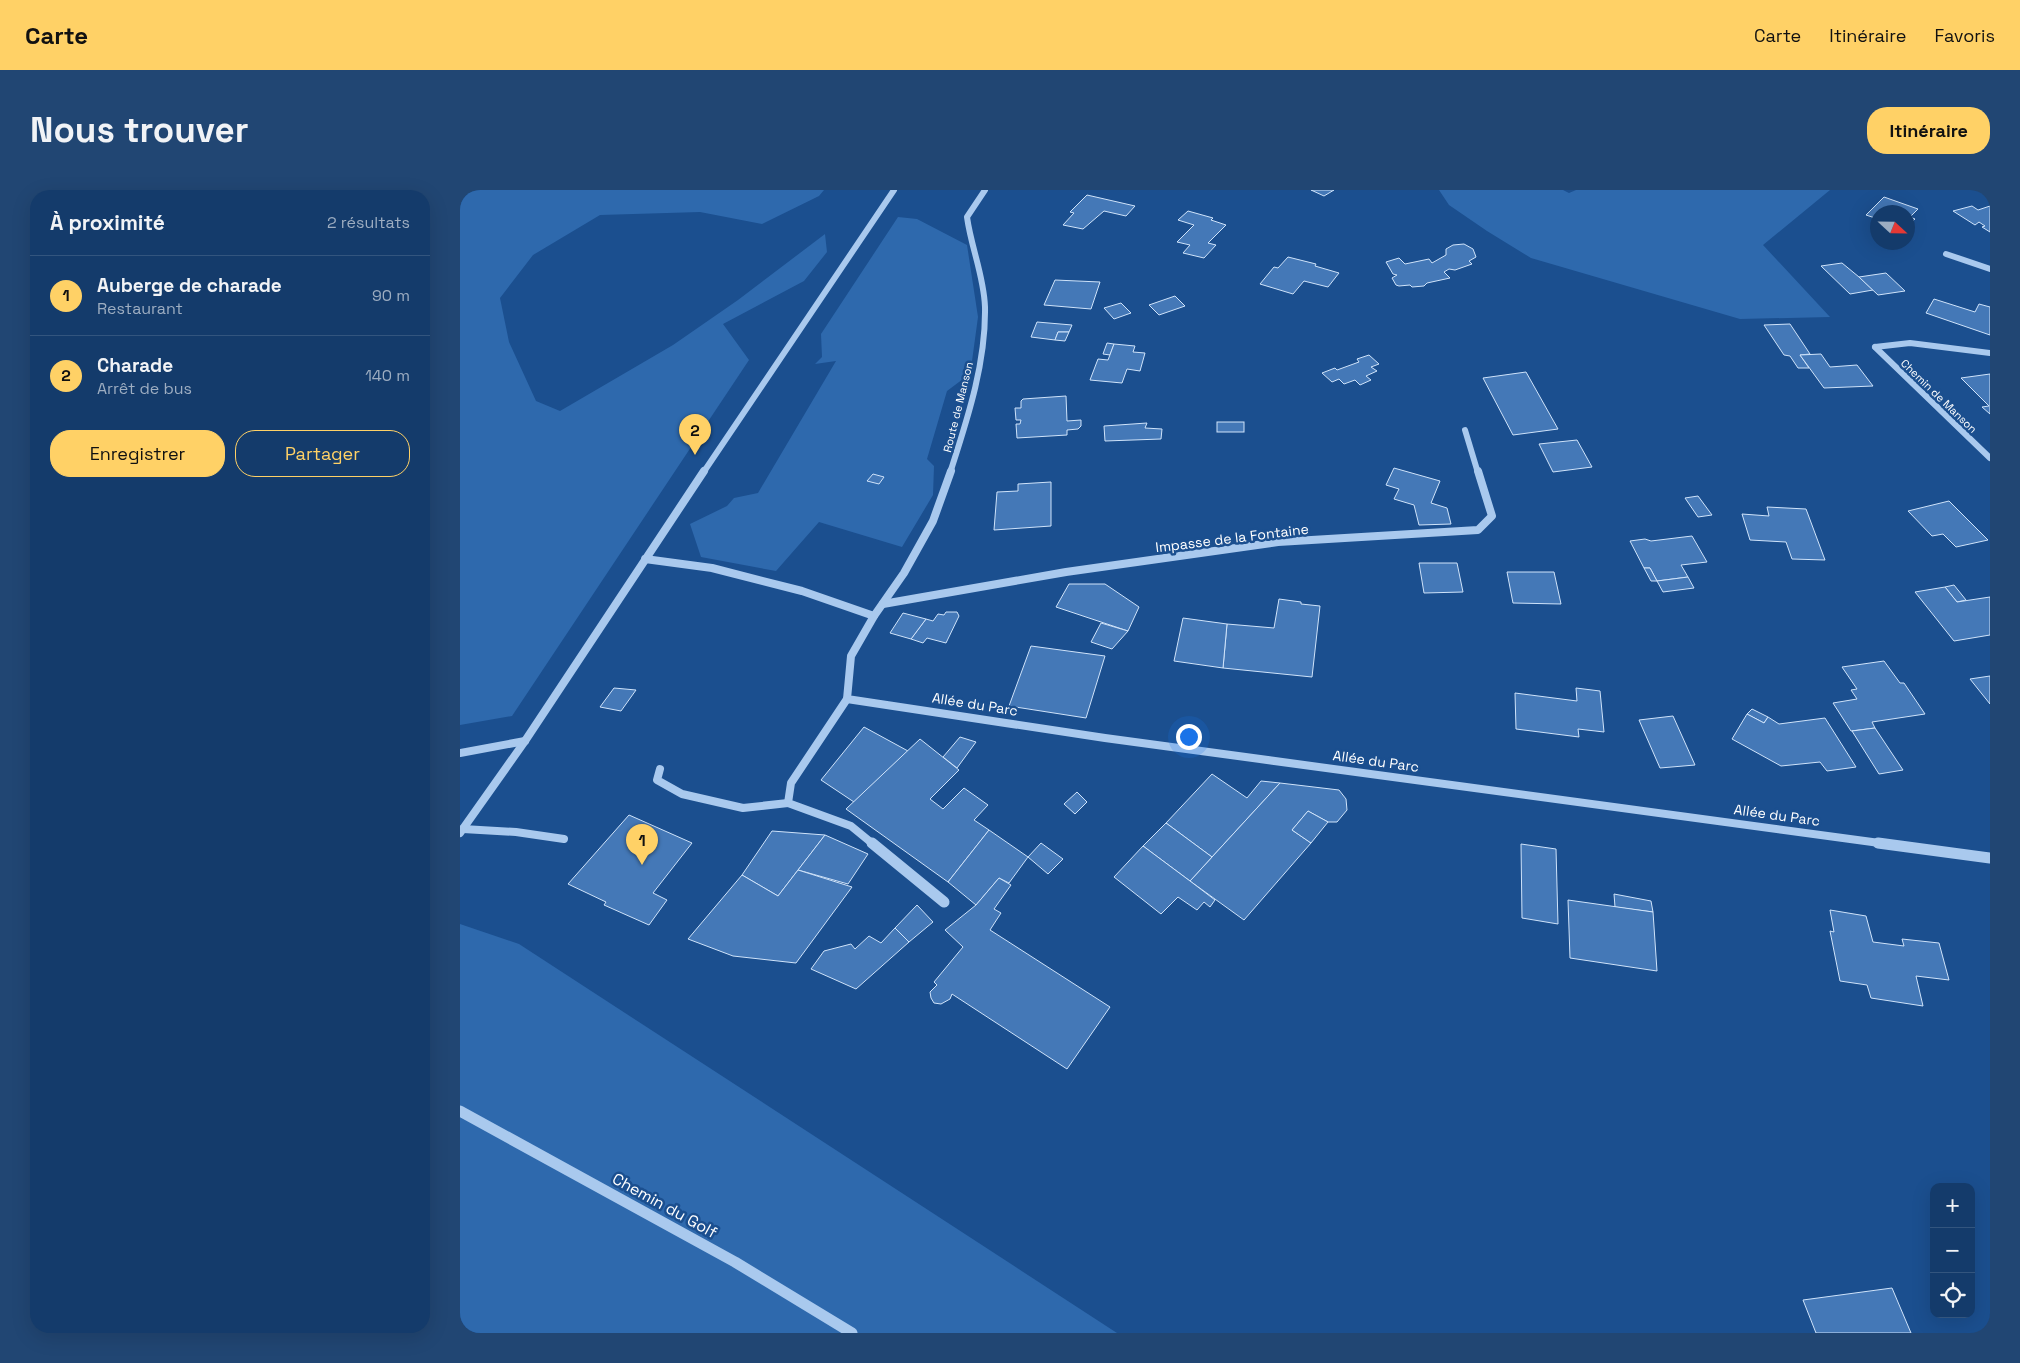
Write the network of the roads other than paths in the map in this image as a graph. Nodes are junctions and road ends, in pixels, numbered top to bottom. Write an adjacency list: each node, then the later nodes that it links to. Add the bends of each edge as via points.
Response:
1 (894, 190): 8 (street)
2 (985, 190): 9 (street, Route de Manson, via 967,217 985,306 983,348 967,419 933,521)
3 (1946, 254): 4 (street)
4 (1990, 269)
5 (1990, 353): 7 (street, Chemin de Manson, via 1910,342 1875,346)
6 (1465, 430): 9 (street, Impasse de la Fontaine, via 1492,516 1478,530 1278,542 1066,572)
7 (1990, 458)
8 (645, 559): 10 (street, via 712,568 802,591); 12 (street)
9 (883, 604): 10 (street, Route de Manson)
10 (874, 616): 11 (street, via 851,656)
11 (847, 699): 15 (street, via 792,783); 18 (street, Allée du Parc, via 1124,741)
12 (525, 741): 13 (street); 16 (street)
13 (460, 753)
14 (660, 769): 15 (street, via 658,780 682,794 743,808)
15 (788, 803): 19 (street, via 851,826)
16 (462, 831): 17 (street)
17 (564, 839)
18 (1990, 858)
19 (944, 902)
20 (460, 1111): 21 (street, Chemin du Golf, via 735,1262)
21 (852, 1333)

